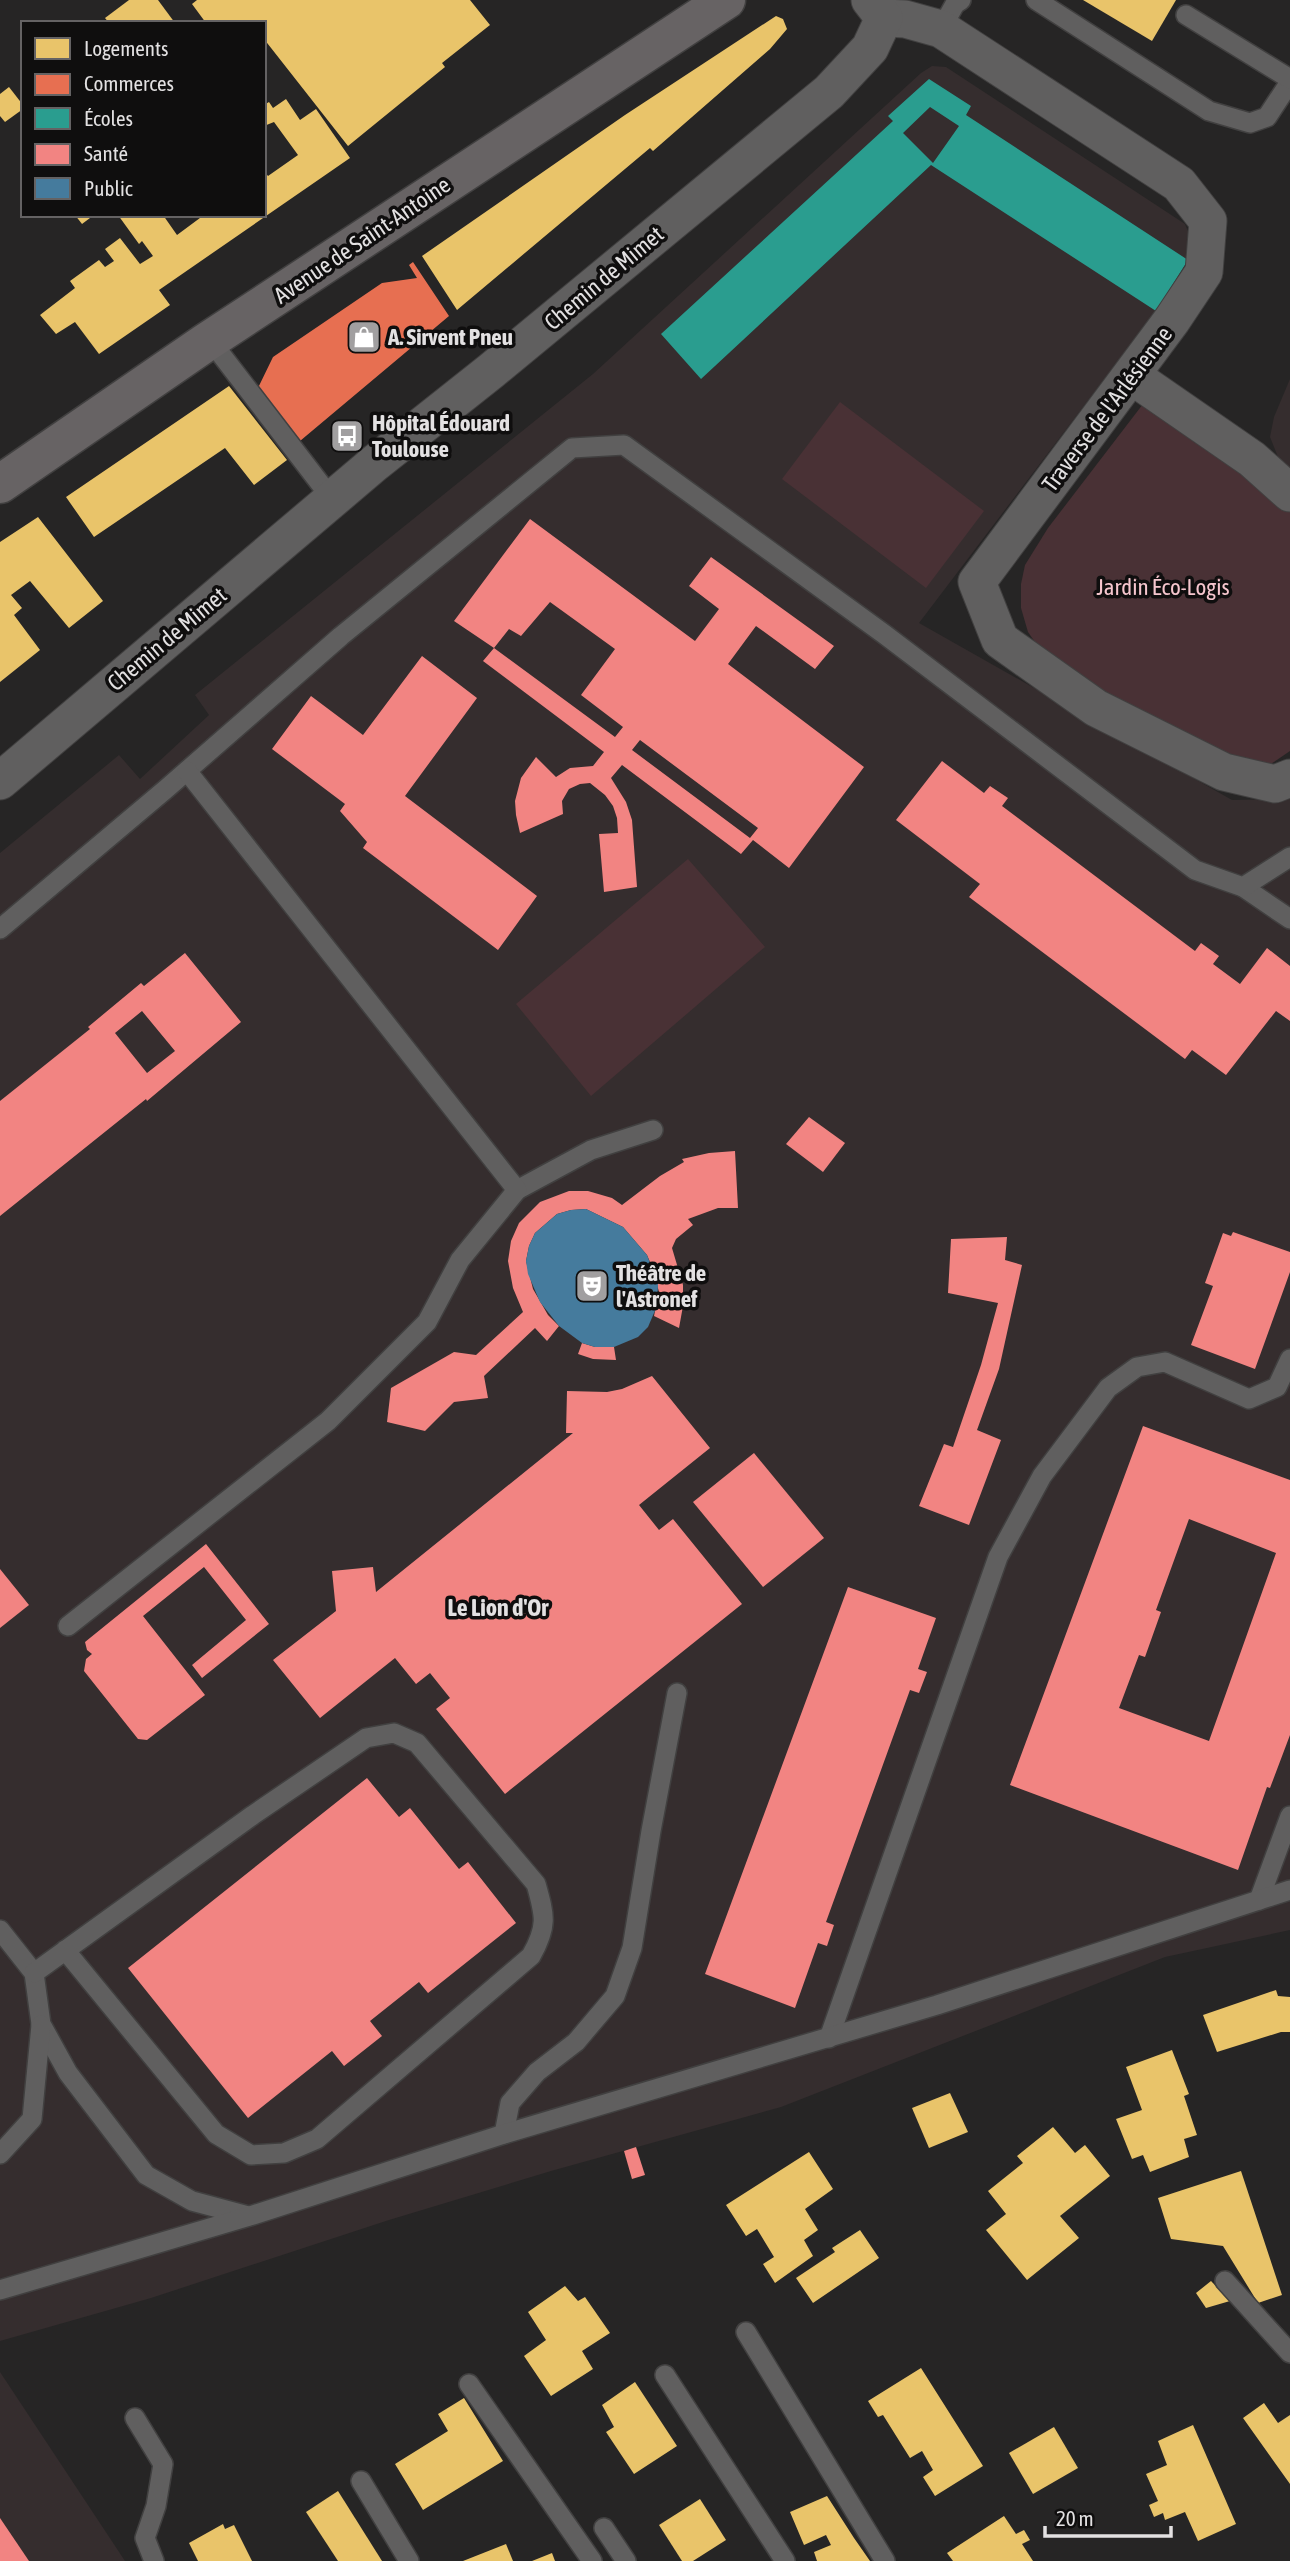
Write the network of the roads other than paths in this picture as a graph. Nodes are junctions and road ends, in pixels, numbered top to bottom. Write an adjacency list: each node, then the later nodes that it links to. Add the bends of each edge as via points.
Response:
1 (726, 0): 7 (main road, Avenue de Saint-Antoine)
2 (1036, 0): 6 (lane, via 1209,111 1250,123 1267,117)
3 (877, 9): 4 (street, Traverse de l'Arlésienne, via 905,19); 11 (street, Chemin de Mimet, via 870,48 829,92)
4 (951, 14): 8 (street, Traverse de l'Arlésienne, via 1179,184 1208,220 1204,272)
5 (1186, 15): 6 (lane)
6 (1290, 81)
7 (210, 340): 9 (main road, Avenue de Saint-Antoine); 11 (lane)
8 (1132, 376): 10 (street, via 1252,458); 13 (street, Traverse de l'Arlésienne, via 977,582 995,629 1000,640 1096,708 1224,772 1275,784)
9 (4, 474)
10 (1290, 493)
11 (332, 499): 14 (street, Chemin de Mimet)
12 (187, 771): 16 (lane, via 341,636 572,448 624,445 884,634 1195,870); 18 (lane); 20 (lane)
13 (1290, 778)
14 (0, 781)
15 (1290, 858): 16 (lane)
16 (1243, 887): 17 (lane)
17 (1290, 919)
18 (0, 929)
19 (653, 1130): 20 (lane, via 591,1150)
20 (517, 1190): 22 (lane, via 460,1260 427,1322 328,1421)
21 (1290, 1359): 31 (lane, via 1277,1387 1249,1399 1165,1363 1137,1367 1108,1388 1042,1476 998,1557)
22 (68, 1626)
23 (677, 1693): 32 (lane, via 632,1948 615,1996 576,2042 537,2072 510,2103)
24 (1290, 1816): 26 (lane)
25 (1290, 1890): 26 (lane)
26 (1259, 1900): 31 (lane)
27 (0, 1930): 29 (lane)
28 (65, 1950): 28 (lane, via 216,2134 251,2155 284,2153 317,2139 531,1956 542,1936 543,1911 536,1884 417,1743 394,1733 366,1738); 29 (lane)
29 (34, 1973): 30 (lane)
30 (41, 2024): 33 (lane, via 32,2119); 34 (lane, via 68,2073 146,2175 192,2201)
31 (829, 2038): 32 (lane)
32 (504, 2134): 34 (lane)
33 (0, 2154)
34 (250, 2216): 36 (lane)
35 (1224, 2281): 38 (lane)
36 (0, 2290)
37 (746, 2332): 49 (lane)
38 (1290, 2353)
39 (665, 2375): 48 (lane)
40 (469, 2384): 46 (lane)
41 (135, 2418): 44 (lane, via 163,2464 145,2538)
42 (361, 2481): 45 (lane)
43 (604, 2528): 47 (lane)
44 (154, 2561)
45 (409, 2561)
46 (592, 2561)
47 (626, 2561)
48 (785, 2561)
49 (886, 2561)

